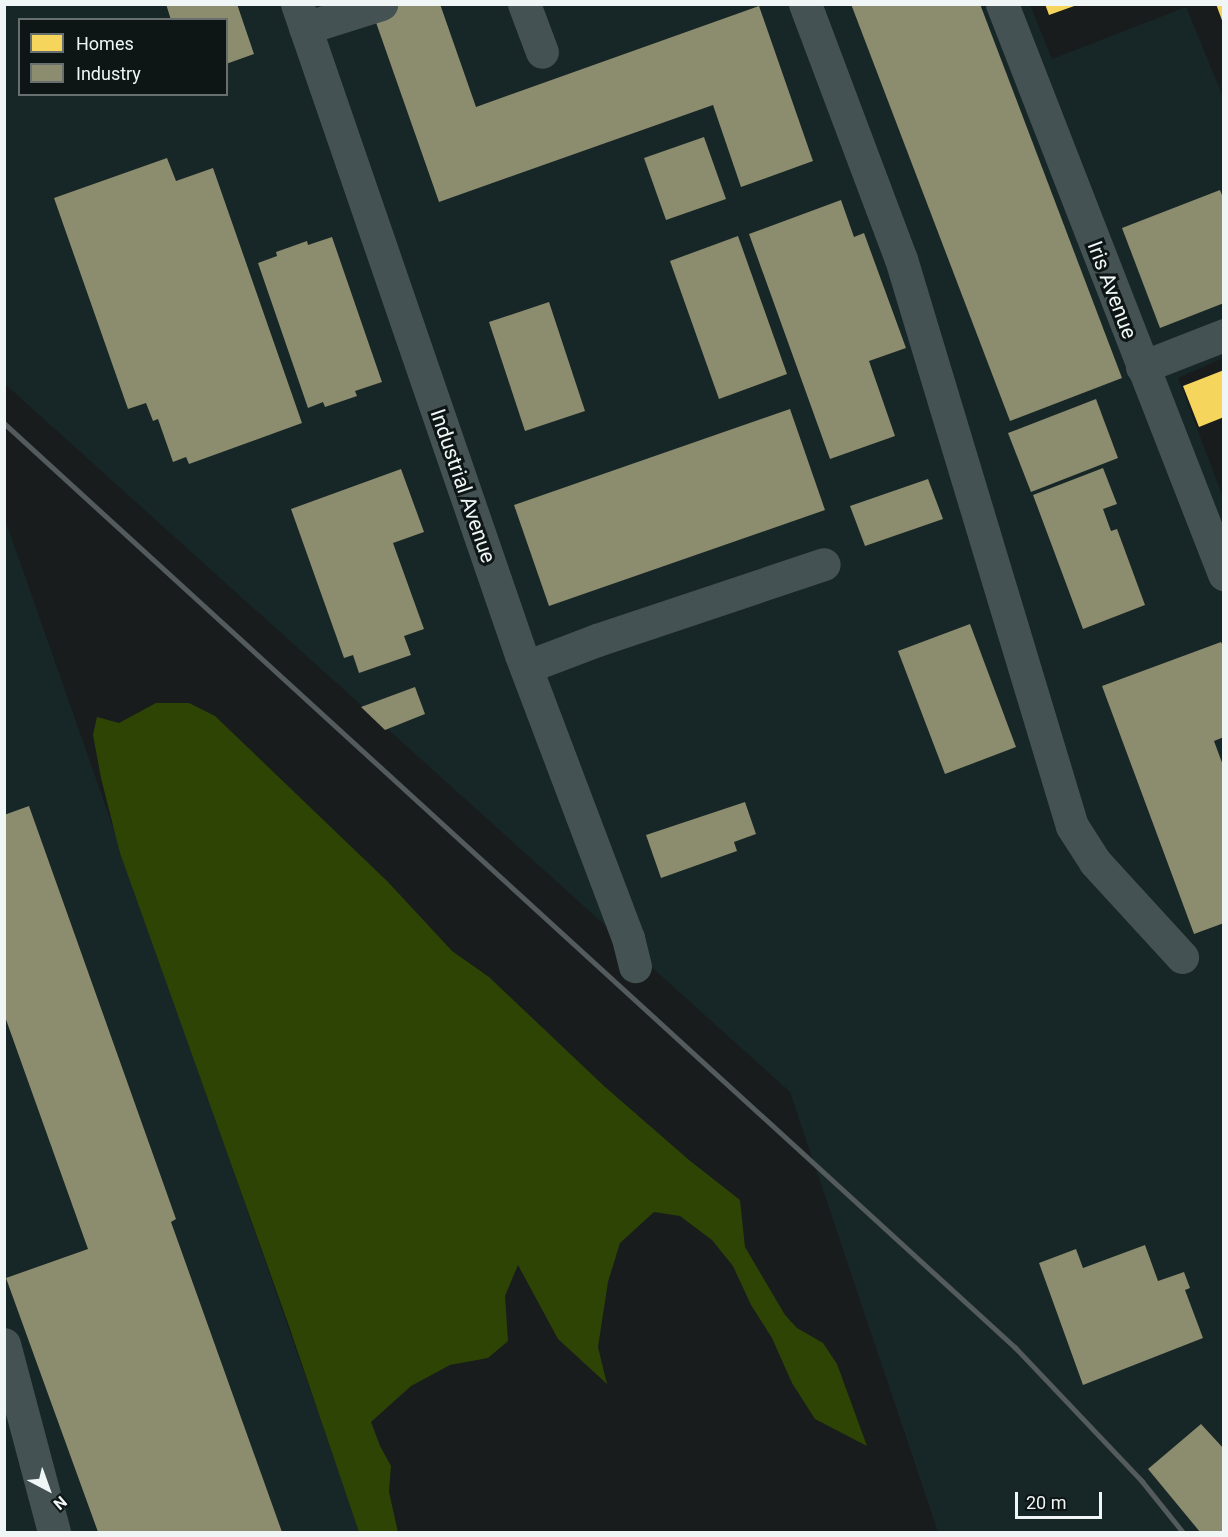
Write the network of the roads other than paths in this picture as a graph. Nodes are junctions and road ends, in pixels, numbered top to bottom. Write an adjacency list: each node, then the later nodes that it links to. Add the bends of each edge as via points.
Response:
1 (381, 4): 5 (street)
2 (524, 4): 6 (street)
3 (805, 4): 12 (street, via 901,259 1072,826 1095,862)
4 (1002, 4): 8 (street, Iris Avenue)
5 (301, 16): 11 (street, Industrial Avenue)
6 (542, 52)
7 (1224, 335): 8 (street)
8 (1142, 367): 10 (street, Iris Avenue)
9 (824, 564): 11 (street)
10 (1224, 574)
11 (526, 667): 13 (street, Industrial Avenue, via 628,938)
12 (1182, 957)
13 (635, 966)
14 (4, 1344): 15 (street)
15 (54, 1533)

